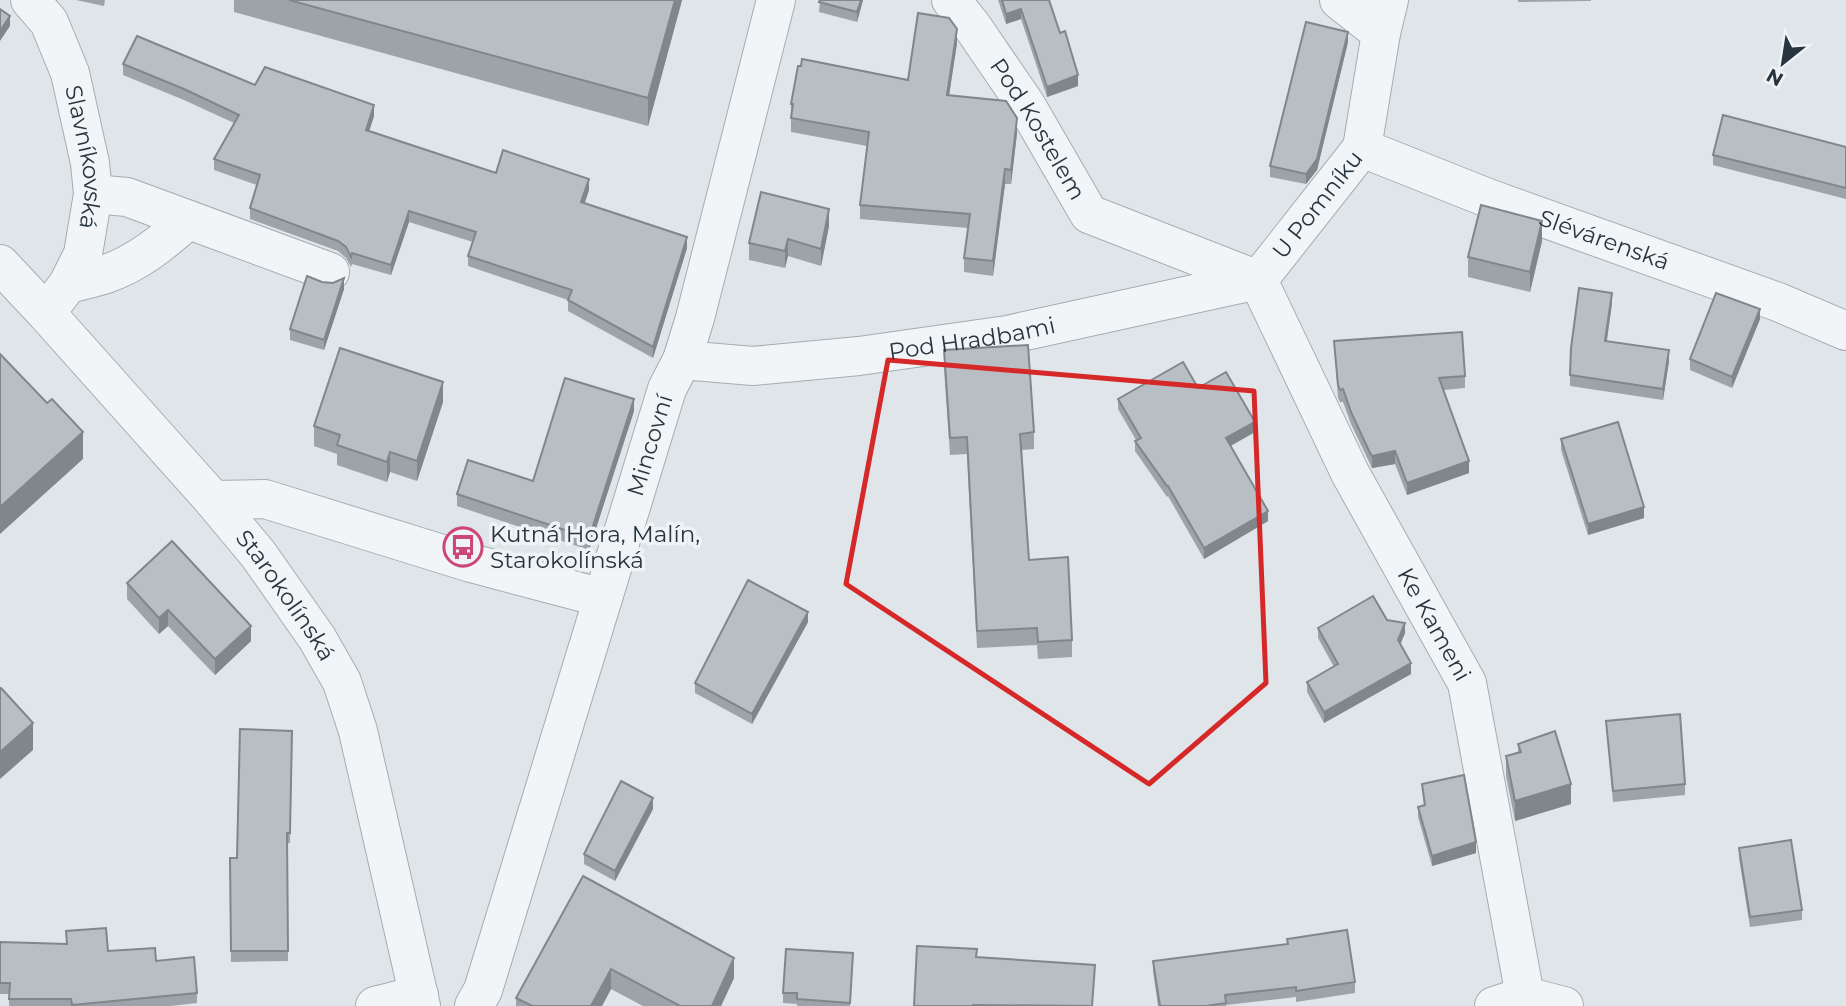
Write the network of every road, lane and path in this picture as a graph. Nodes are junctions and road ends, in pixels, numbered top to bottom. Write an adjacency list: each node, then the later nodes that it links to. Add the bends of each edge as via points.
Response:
1 (30, 0): 7 (street, Slavníkovská, via 49,22 70,73)
2 (776, 0): 14 (street, Mincovní)
3 (951, 0): 11 (street, Pod Kostelem, via 1026,105 1089,214)
4 (1339, 0): 5 (street)
5 (1385, 16): 6 (street, U Pomníku)
6 (1362, 148): 11 (street, U Pomníku); 13 (street, Slévárenská)
7 (93, 194): 8 (street, via 127,197); 12 (street, Slavníkovská, via 83,254)
8 (188, 220): 10 (street); 12 (street, via 157,247)
9 (0, 264): 12 (street, Starokolínská)
10 (330, 272)
11 (1258, 280): 14 (street, Pod Hradbami, via 1007,335 859,356 753,366); 18 (street, Ke Kameni, via 1350,473 1467,683)
12 (57, 298): 15 (street, Starokolínská)
13 (1846, 331)
14 (682, 360): 16 (street, Mincovní, via 667,389)
15 (213, 500): 16 (street, via 265,499 471,563); 17 (street, Starokolínská, via 258,554 342,682 358,731)
16 (603, 598): 20 (street, Mincovní, via 483,990)
17 (420, 1001): 19 (street)
18 (1509, 1001): 21 (street, Ke Kameni)
19 (375, 1006)
20 (474, 1006)
21 (1564, 1006)

